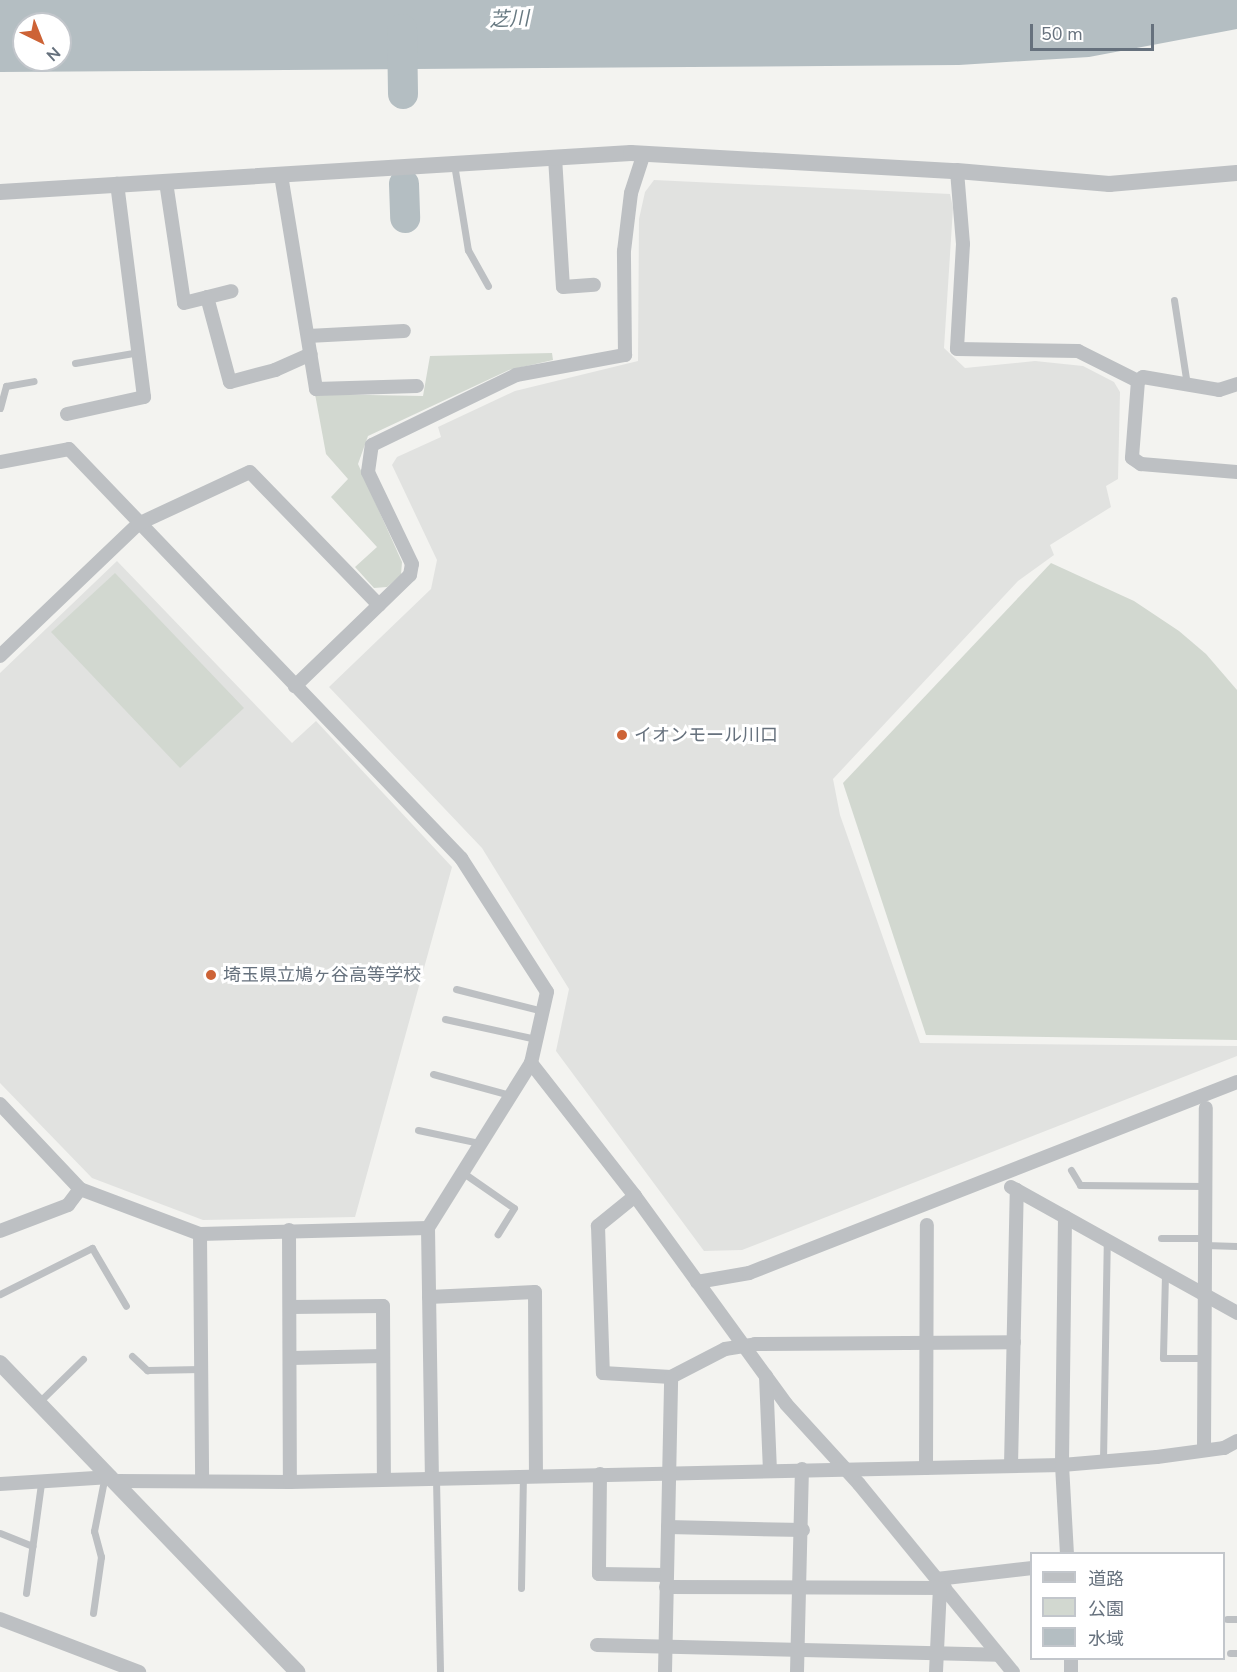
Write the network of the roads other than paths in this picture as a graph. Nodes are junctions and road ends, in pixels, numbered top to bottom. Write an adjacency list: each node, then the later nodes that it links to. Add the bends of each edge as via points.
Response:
1 (644, 153): 2 (street); 4 (street); 30 (street, via 632,193 624,251 625,355 516,375 372,444 368,472 412,564 410,575)
2 (555, 157): 3 (street); 10 (street, via 564,287)
3 (454, 164): 6 (street); 11 (lane, via 468,250)
4 (957, 171): 5 (street, via 1109,184); 21 (street, via 963,244 957,349 1078,351)
5 (1237, 172)
6 (281, 175): 7 (street); 16 (street)
7 (166, 182): 8 (street); 13 (street, via 184,303)
8 (117, 184): 9 (street); 17 (street)
9 (0, 192)
10 (594, 285)
11 (488, 286)
12 (232, 291): 13 (street)
13 (207, 297): 18 (street, via 230,382 275,370)
14 (1174, 300): 23 (lane)
15 (404, 331): 16 (street)
16 (308, 336): 18 (street)
17 (139, 352): 19 (lane); 26 (street, via 144,397)
18 (311, 354): 24 (street, via 316,389)
19 (75, 363)
20 (34, 381): 25 (lane, via 6,386)
21 (1138, 381): 23 (street, via 1143,377); 28 (street, via 1132,458 1141,464)
22 (1237, 384): 23 (street, via 1219,390)
23 (1187, 385)
24 (417, 386)
25 (0, 408)
26 (67, 414)
27 (0, 462): 29 (street, via 69,449)
28 (1237, 472)
29 (138, 524): 30 (street, via 250,472); 31 (street); 32 (street)
30 (379, 605): 32 (street)
31 (0, 656)
32 (295, 686): 34 (street, via 461,858 547,992)
33 (456, 989): 34 (lane)
34 (543, 1011): 36 (street)
35 (445, 1019): 36 (lane)
36 (536, 1040): 37 (street)
37 (531, 1064): 40 (street); 49 (street, via 539,1068)
38 (433, 1074): 40 (lane)
39 (1237, 1082): 62 (street, via 748,1273)
40 (510, 1095): 44 (street)
41 (0, 1104): 48 (street)
42 (1206, 1108): 47 (street)
43 (418, 1130): 44 (lane)
44 (479, 1143): 46 (street)
45 (1071, 1170): 47 (lane, via 1080,1185)
46 (462, 1172): 52 (street); 56 (lane, via 514,1208)
47 (1206, 1186): 59 (street)
48 (80, 1189): 54 (street, via 68,1205); 55 (street)
49 (635, 1196): 62 (street); 80 (street, via 598,1226 603,1373)
50 (1065, 1217): 58 (street); 69 (street, via 1014,1189); 85 (street)
51 (927, 1225): 70 (street)
52 (428, 1228): 53 (street); 65 (street)
53 (289, 1230): 55 (street); 67 (street)
54 (0, 1232)
55 (200, 1234): 78 (street)
56 (498, 1234)
57 (1161, 1238): 59 (lane)
58 (1107, 1241): 61 (street); 84 (lane)
59 (1205, 1242): 60 (lane); 64 (street)
60 (1237, 1246)
61 (1165, 1274): 64 (street); 75 (lane, via 1163,1358)
62 (697, 1282): 71 (street)
63 (0, 1294): 66 (lane, via 92,1248)
64 (1204, 1295): 68 (street); 75 (street)
65 (429, 1297): 93 (street, via 535,1292); 94 (street)
66 (126, 1306)
67 (291, 1307): 73 (street, via 383,1306); 74 (street)
68 (1237, 1313)
69 (1014, 1342): 70 (street); 86 (street)
70 (927, 1343): 71 (street, via 848,1341); 88 (street)
71 (742, 1346): 79 (street); 80 (street, via 725,1349)
72 (132, 1356): 78 (lane, via 147,1370)
73 (384, 1356): 74 (street); 96 (street)
74 (291, 1358): 98 (street)
75 (1204, 1358): 83 (street)
76 (83, 1359): 81 (lane)
77 (0, 1363): 81 (street)
78 (201, 1369): 95 (street)
79 (765, 1373): 87 (street, via 786,1404); 90 (street)
80 (671, 1377): 91 (street)
81 (38, 1403): 97 (street)
82 (1237, 1441): 83 (street)
83 (1204, 1450): 84 (street)
84 (1103, 1460): 85 (street)
85 (1062, 1465): 86 (street); 105 (street)
86 (1011, 1466): 88 (street)
87 (844, 1468): 88 (street); 89 (street); 108 (street)
88 (926, 1468)
89 (802, 1469): 90 (street); 102 (street)
90 (770, 1470): 91 (street)
91 (669, 1471): 92 (street); 101 (street)
92 (600, 1474): 93 (street); 107 (street, via 599,1574)
93 (530, 1475): 94 (street); 109 (lane)
94 (434, 1476): 96 (street); 123 (lane)
95 (202, 1479): 97 (street); 98 (street)
96 (384, 1479): 98 (street)
97 (110, 1480): 100 (street); 112 (lane, via 94,1531 101,1557); 122 (street)
98 (290, 1482)
99 (0, 1484): 100 (street)
100 (40, 1484): 104 (lane)
101 (668, 1527): 102 (street); 107 (street)
102 (803, 1530): 110 (street)
103 (0, 1533): 104 (lane)
104 (33, 1546): 111 (lane)
105 (1067, 1552)
106 (1030, 1568): 108 (street)
107 (666, 1581): 110 (street); 116 (street)
108 (941, 1585): 110 (street); 119 (street); 120 (street)
109 (521, 1588)
110 (799, 1589): 118 (street)
111 (26, 1593)
112 (93, 1613)
113 (0, 1619): 121 (street)
114 (1227, 1619): 115 (lane)
115 (1237, 1619)
116 (665, 1644): 117 (street); 118 (street); 124 (street)
117 (597, 1645)
118 (798, 1648): 119 (street); 125 (street)
119 (937, 1651): 120 (street); 126 (street)
120 (998, 1655): 127 (street)
121 (139, 1672)
122 (297, 1672)
123 (440, 1672)
124 (665, 1672)
125 (797, 1672)
126 (936, 1672)
127 (1013, 1672)

